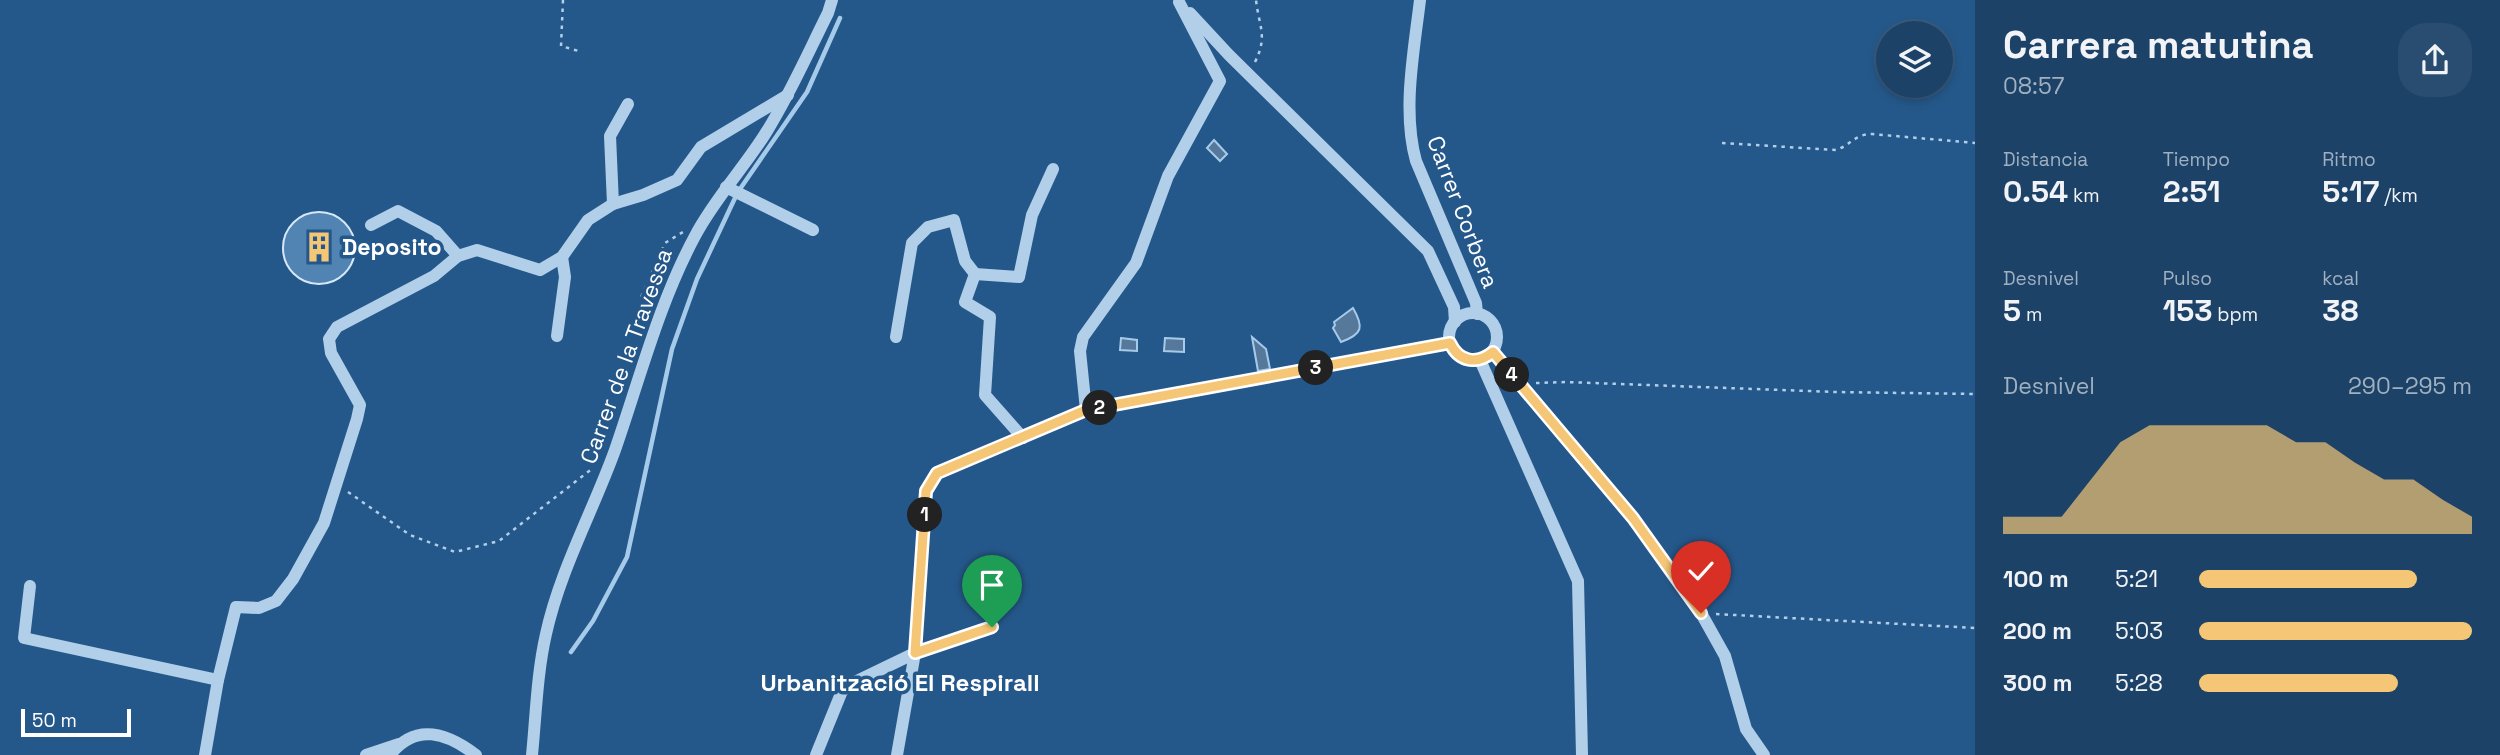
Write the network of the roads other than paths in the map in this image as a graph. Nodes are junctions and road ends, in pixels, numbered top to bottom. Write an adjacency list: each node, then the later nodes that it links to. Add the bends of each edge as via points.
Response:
1 (832, 0): 4 (street, Carrer de la Travessa)
2 (1420, 0): 14 (street, Carrer Corbera, via 1409,118 1411,142)
3 (1179, 1): 15 (street, via 1428,251 1454,307); 21 (street, via 1220,81 1168,177 1136,263 1083,337 1080,351)
4 (788, 95): 7 (street, Carrer de la Travessa); 8 (street, via 701,147 677,180)
5 (628, 104): 8 (street, via 610,136)
6 (1053, 169): 13 (street, via 1032,215 1019,277)
7 (726, 187): 10 (street); 32 (street, Carrer de la Travessa, via 696,234 670,289 550,617)
8 (614, 204): 12 (street, via 588,220)
9 (371, 225): 11 (street, via 398,211 436,231)
10 (813, 230)
11 (458, 256): 12 (street, via 477,250 540,270); 26 (street, via 434,276 337,327 329,339 331,354 360,405 324,523 276,601 259,608 236,607)
12 (562, 257): 16 (street, via 565,277)
13 (975, 274): 17 (street, via 965,261 954,219 928,226 912,243); 22 (street, via 965,302 990,317 985,395)
14 (1478, 314): 15 (street); 19 (street, via 1495,327)
15 (1455, 322): 18 (street)
16 (557, 336)
17 (897, 337)
18 (1450, 343): 20 (street, via 1465,359); 21 (street)
19 (1493, 352): 20 (street); 36 (street, via 1633,518 1701,613 1725,656 1746,729)
20 (1480, 360): 35 (street, via 1578,581)
21 (1086, 410): 22 (street)
22 (1023, 438): 25 (street, via 937,473 926,491)
23 (30, 586): 26 (street, via 24,638)
24 (992, 627): 25 (street)
25 (915, 653): 33 (street, via 842,691); 34 (street)
26 (218, 680): 28 (street)
27 (399, 744): 29 (street); 30 (street); 31 (street, via 424,733 455,739)
28 (205, 755)
29 (366, 755)
30 (390, 755)
31 (476, 755)
32 (532, 755)
33 (816, 755)
34 (897, 755)
35 (1582, 755)
36 (1764, 755)

